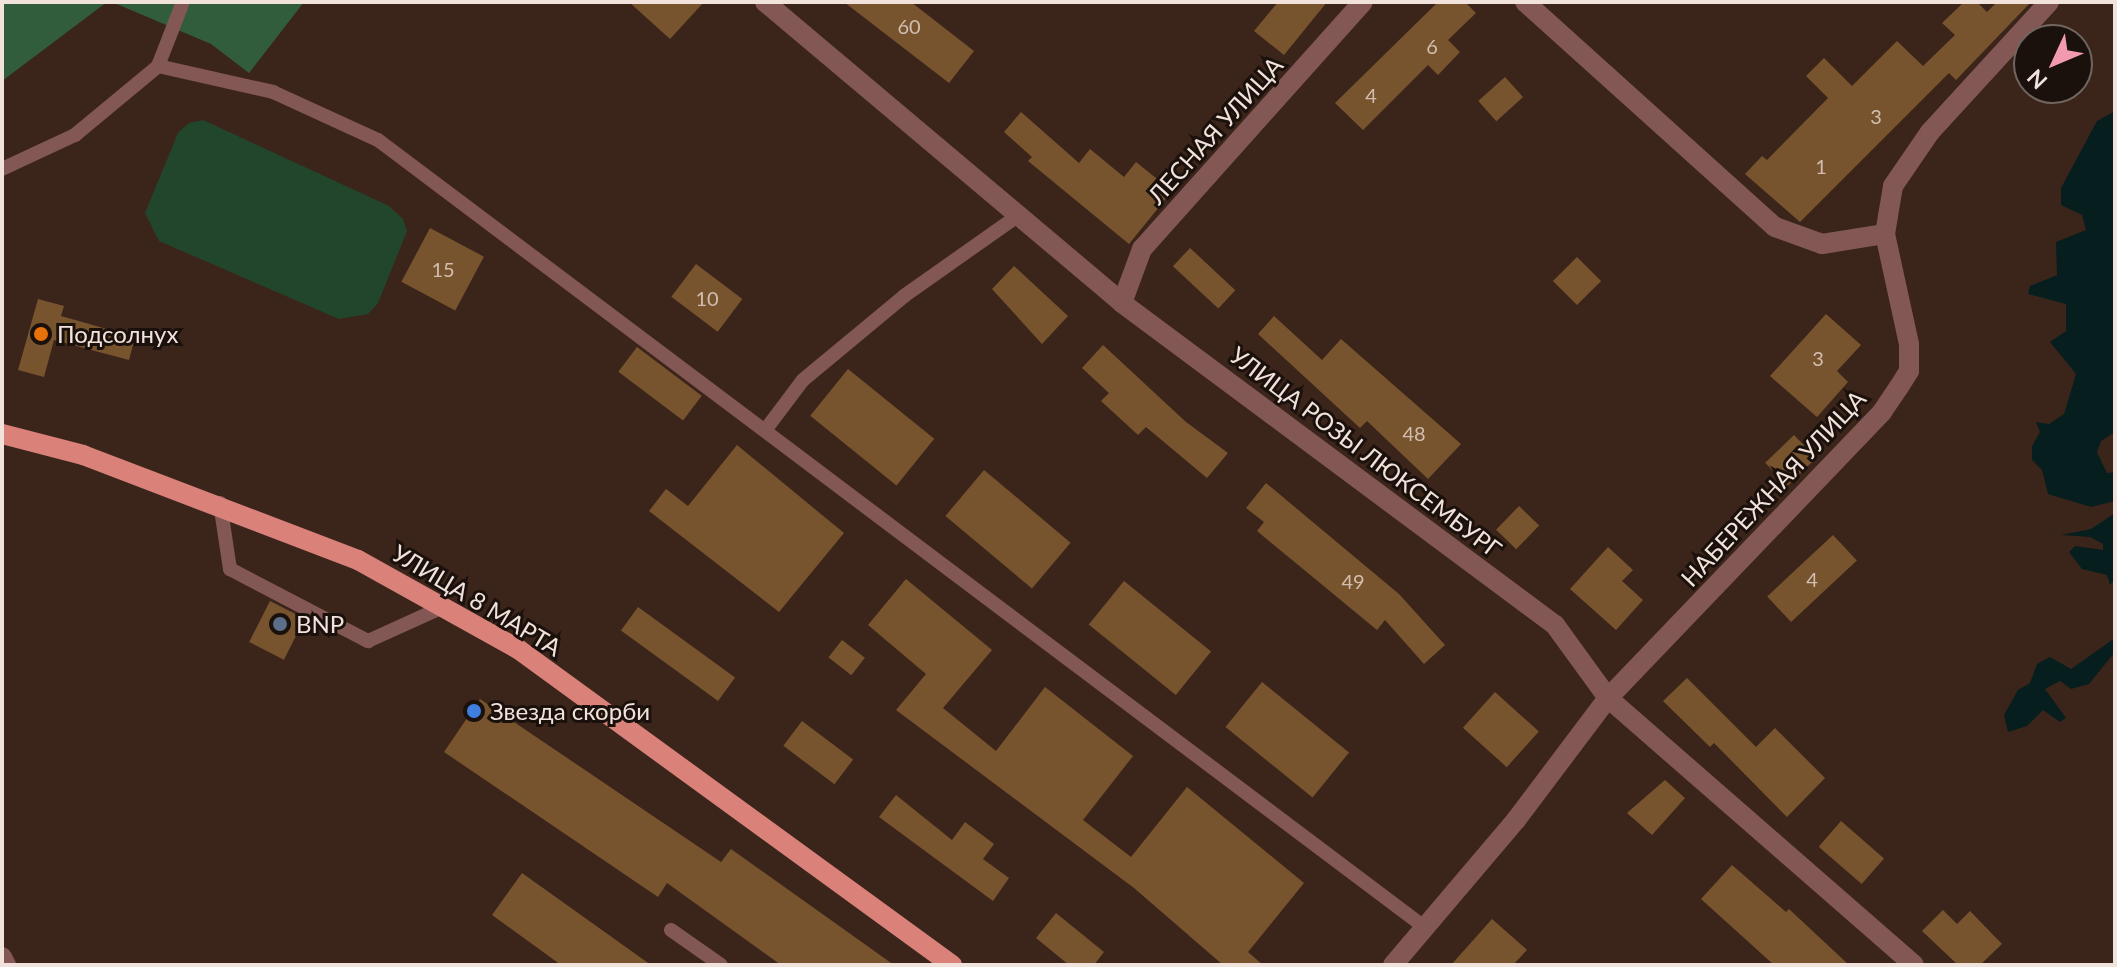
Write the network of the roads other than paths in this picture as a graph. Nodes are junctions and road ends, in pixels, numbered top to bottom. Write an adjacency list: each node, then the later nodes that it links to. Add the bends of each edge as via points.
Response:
1 (183, 2): 6 (lane)
2 (765, 2): 8 (street, УЛИЦА РОЗЫ ЛЮКСЕМБУРГ)
3 (1363, 2): 10 (street, ЛЕСНАЯ УЛИЦА, via 1142,249)
4 (1525, 2): 9 (street, via 1775,227 1822,244)
5 (2049, 2): 9 (street, НАБЕРЕЖНАЯ УЛИЦА, via 1907,161 1893,186)
6 (158, 66): 7 (lane, via 75,135); 11 (lane, via 273,92 378,140)
7 (2, 169)
8 (1019, 215): 10 (street, УЛИЦА РОЗЫ ЛЮКСЕМБУРГ); 11 (lane, via 904,296 803,380)
9 (1885, 234): 15 (street, НАБЕРЕЖНАЯ УЛИЦА, via 1904,312 1909,371 1882,412)
10 (1122, 303): 15 (street, УЛИЦА РОЗЫ ЛЮКСЕМБУРГ, via 1555,625)
11 (766, 429): 16 (lane)
12 (2, 434): 13 (main road, УЛИЦА 8 МАРТА, via 83,455)
13 (220, 503): 14 (main road, УЛИЦА 8 МАРТА, via 358,560); 14 (lane, via 230,569 368,641)
14 (443, 607): 21 (main road, УЛИЦА 8 МАРТА, via 518,649)
15 (1608, 698): 16 (street, НАБЕРЕЖНАЯ УЛИЦА, via 1516,820); 23 (street, УЛИЦА РОЗЫ ЛЮКСЕМБУРГ)
16 (1423, 926): 22 (street, НАБЕРЕЖНАЯ УЛИЦА)
17 (671, 930): 20 (lane)
18 (2, 957): 19 (street)
19 (6, 965)
20 (721, 965)
21 (952, 965)
22 (1393, 965)
23 (1914, 965)

